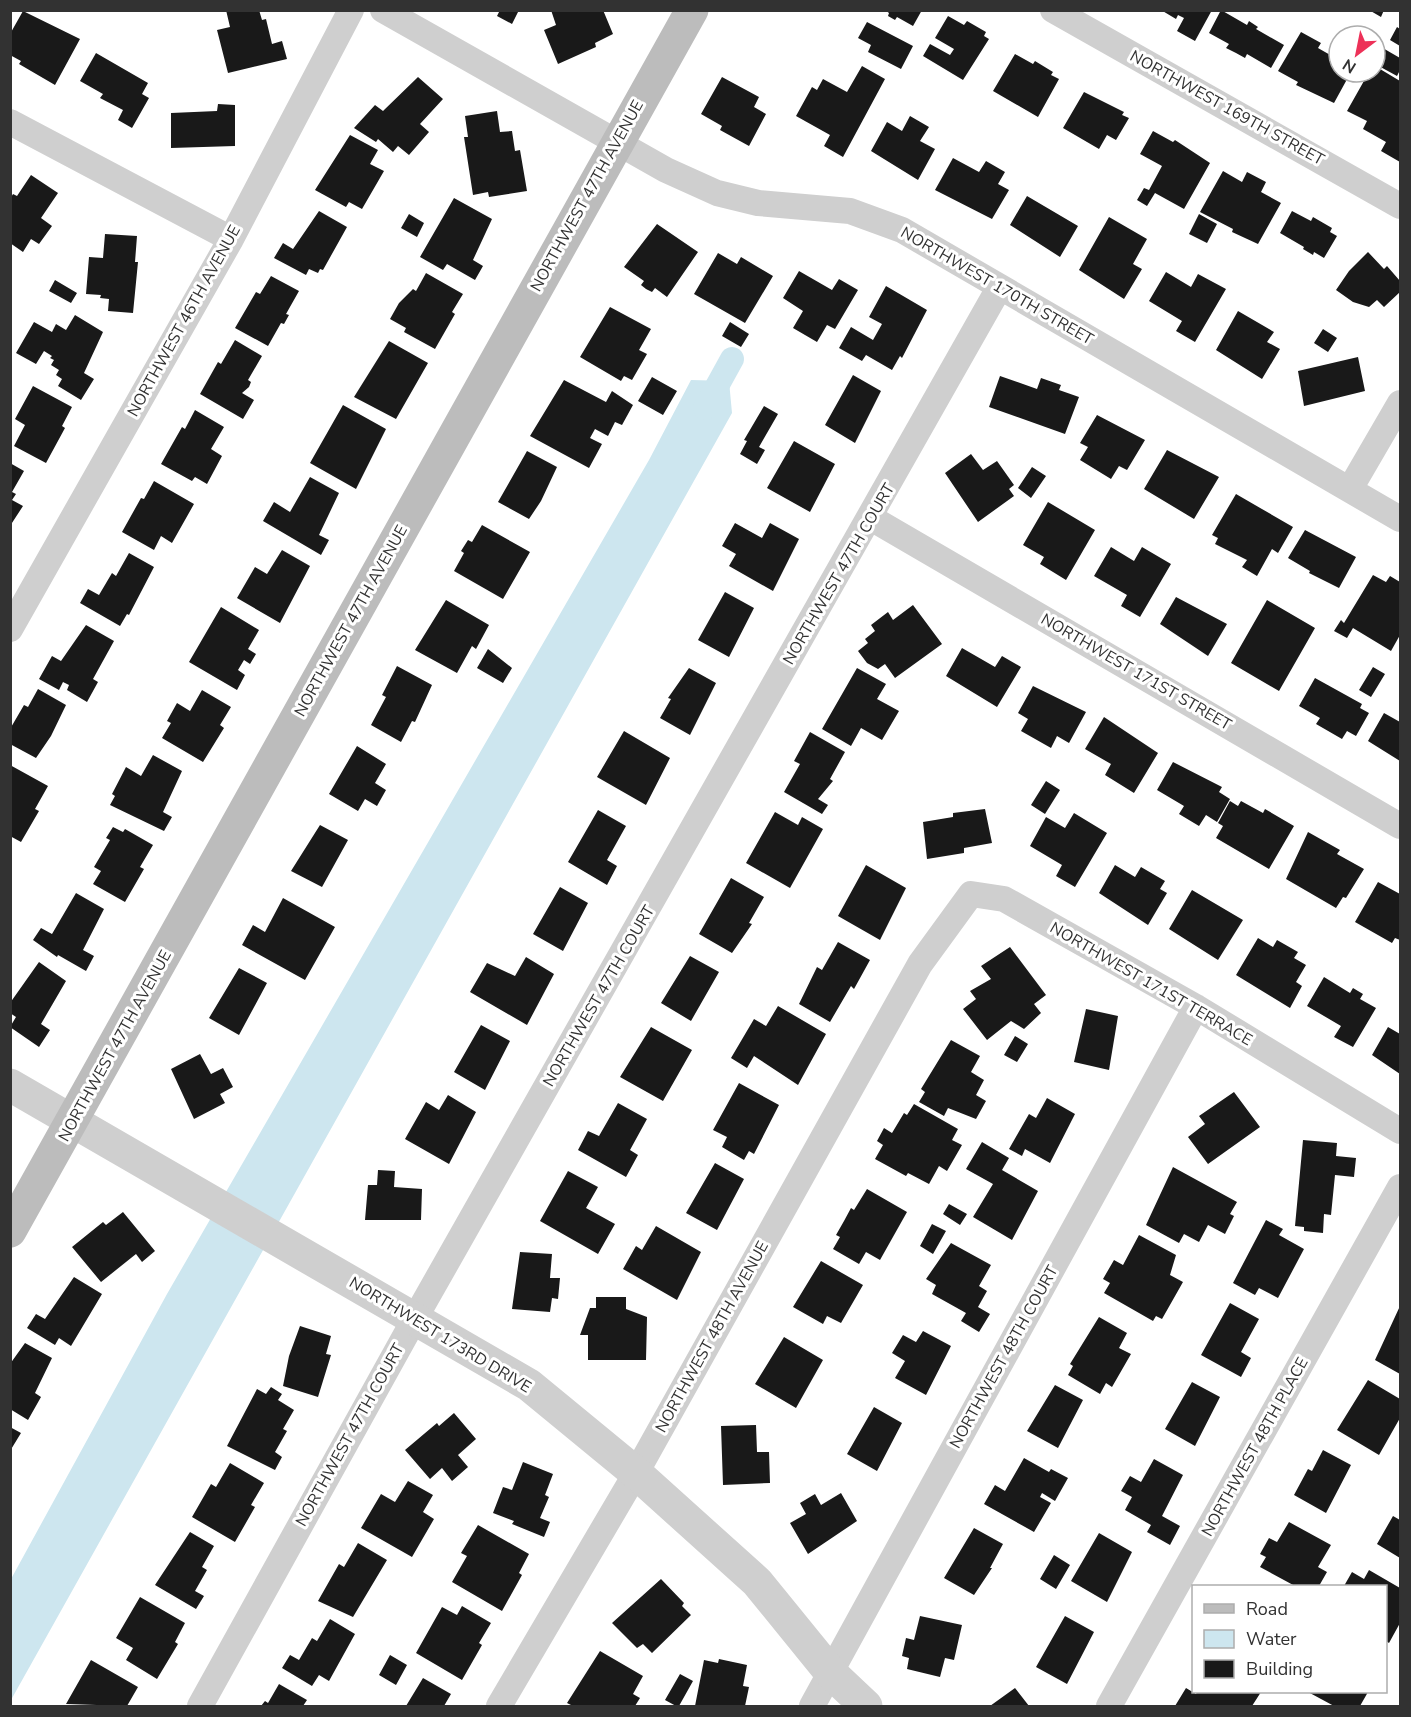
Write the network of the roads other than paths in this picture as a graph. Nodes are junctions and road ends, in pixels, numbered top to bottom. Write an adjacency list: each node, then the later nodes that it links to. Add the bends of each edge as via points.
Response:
1 (351, 10): 8 (street, NORTHWEST 46TH AVENUE)
2 (383, 10): 6 (street, NORTHWEST 170TH STREET)
3 (692, 10): 6 (main road, NORTHWEST 47TH AVENUE)
4 (1053, 10): 7 (street, NORTHWEST 169TH STREET)
5 (10, 122): 8 (street)
6 (618, 141): 9 (street, NORTHWEST 170TH STREET, via 666,170 717,193 758,203 850,211 902,230); 19 (main road, NORTHWEST 47TH AVENUE)
7 (1401, 206)
8 (231, 238): 14 (street, NORTHWEST 46TH AVENUE)
9 (999, 288): 11 (street, NORTHWEST 170TH STREET); 12 (street, NORTHWEST 47TH COURT)
10 (1401, 403): 11 (street)
11 (1350, 489): 13 (street, NORTHWEST 170TH STREET)
12 (871, 518): 15 (street, NORTHWEST 171ST STREET); 23 (street, NORTHWEST 47TH COURT)
13 (1401, 519)
14 (10, 629)
15 (1401, 826)
16 (920, 964): 17 (street, NORTHWEST 171ST TERRACE, via 971,894 1004,900); 24 (street, NORTHWEST 48TH AVENUE)
17 (1196, 1007): 20 (street, NORTHWEST 171ST TERRACE); 25 (street, NORTHWEST 48TH COURT)
18 (10, 1085): 19 (street, NORTHWEST 173RD DRIVE)
19 (73, 1122): 22 (main road, NORTHWEST 47TH AVENUE); 23 (street, NORTHWEST 173RD DRIVE)
20 (1401, 1131)
21 (1401, 1187): 30 (street, NORTHWEST 48TH PLACE)
22 (10, 1231)
23 (414, 1320): 24 (street, NORTHWEST 173RD DRIVE, via 529,1385); 26 (street, NORTHWEST 47TH COURT)
24 (636, 1473): 25 (street, NORTHWEST 173RD DRIVE, via 757,1582); 27 (street, NORTHWEST 48TH AVENUE)
25 (831, 1673): 28 (street, NORTHWEST 48TH COURT); 29 (street, NORTHWEST 173RD DRIVE)
26 (200, 1707)
27 (499, 1707)
28 (812, 1707)
29 (866, 1707)
30 (1109, 1707)

